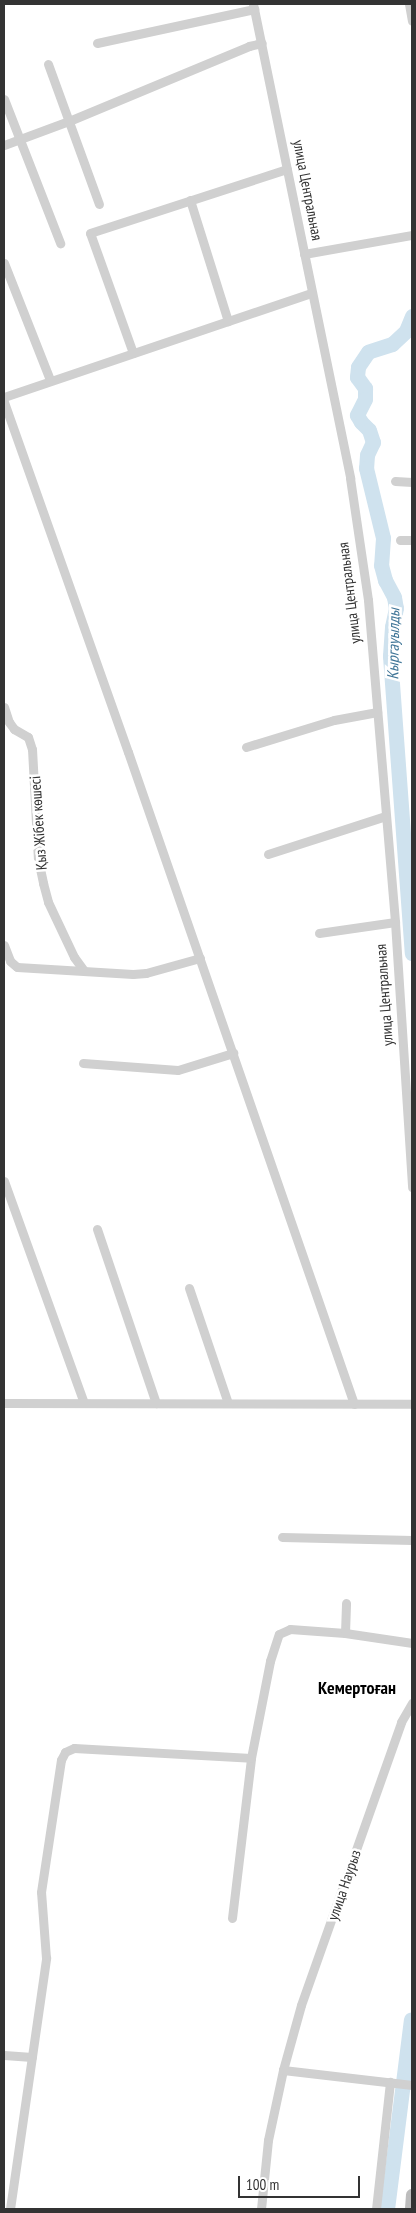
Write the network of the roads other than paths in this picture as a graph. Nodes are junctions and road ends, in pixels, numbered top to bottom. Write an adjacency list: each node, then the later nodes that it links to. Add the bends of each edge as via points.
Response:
1 (408, 4): 3 (street)
2 (253, 7): 4 (street); 5 (street, улица Центральная)
3 (412, 20)
4 (97, 43)
5 (262, 43): 8 (street); 11 (street, улица Центральная)
6 (48, 64): 8 (street)
7 (4, 99): 9 (street)
8 (69, 121): 9 (street); 13 (street)
9 (20, 139): 10 (street); 15 (street)
10 (4, 145)
11 (287, 168): 12 (street); 16 (street, улица Центральная)
12 (190, 200): 19 (street); 20 (street, via 90,234)
13 (99, 204)
14 (412, 235): 16 (street)
15 (60, 243)
16 (304, 254): 18 (street, улица Центральная)
17 (4, 263): 21 (street)
18 (312, 293): 19 (street); 29 (street, улица Центральная, via 362,553)
19 (228, 321): 20 (street)
20 (133, 353): 21 (street)
21 (50, 380): 22 (street)
22 (4, 397)
23 (4, 402): 36 (street)
24 (395, 481): 25 (street)
25 (412, 482)
26 (400, 540): 27 (street)
27 (412, 540)
28 (4, 707): 37 (street, Қыз Жібек көшесі, via 9,722 28,737 32,749 38,859 43,883 48,902)
29 (377, 712): 30 (street, via 334,720); 31 (street, улица Центральная)
30 (246, 747)
31 (386, 816): 32 (street); 33 (street, улица Центральная)
32 (268, 854)
33 (395, 922): 34 (street); 41 (street, улица Центральная)
34 (319, 933)
35 (4, 945): 37 (street, via 10,961 17,967)
36 (200, 958): 37 (street, via 146,973); 38 (street)
37 (84, 971)
38 (233, 1053): 39 (street, via 178,1070); 48 (street)
39 (83, 1063)
40 (4, 1180): 45 (street)
41 (412, 1187)
42 (97, 1229): 46 (street)
43 (189, 1288): 47 (street)
44 (4, 1403): 45 (street)
45 (84, 1403): 46 (street)
46 (156, 1403): 47 (street)
47 (228, 1403): 48 (street)
48 (354, 1404): 49 (street)
49 (412, 1404)
50 (282, 1537): 51 (street)
51 (412, 1540)
52 (346, 1603): 53 (street)
53 (345, 1633): 54 (street); 56 (street, via 290,1629 279,1634 270,1662)
54 (412, 1643)
55 (412, 1704): 60 (street, улица Наурыз, via 401,1722 302,2005)
56 (252, 1758): 57 (street); 59 (street, via 74,1748 64,1752 42,1892 46,1958)
57 (232, 1918)
58 (4, 2055): 59 (street)
59 (32, 2057): 62 (street)
60 (283, 2070): 61 (street); 65 (street, улица Наурыз, via 268,2140)
61 (401, 2083): 66 (street)
62 (8, 2190): 64 (street)
63 (412, 2195): 67 (main road)
64 (10, 2209)
65 (261, 2209)
66 (376, 2209)
67 (410, 2209)

